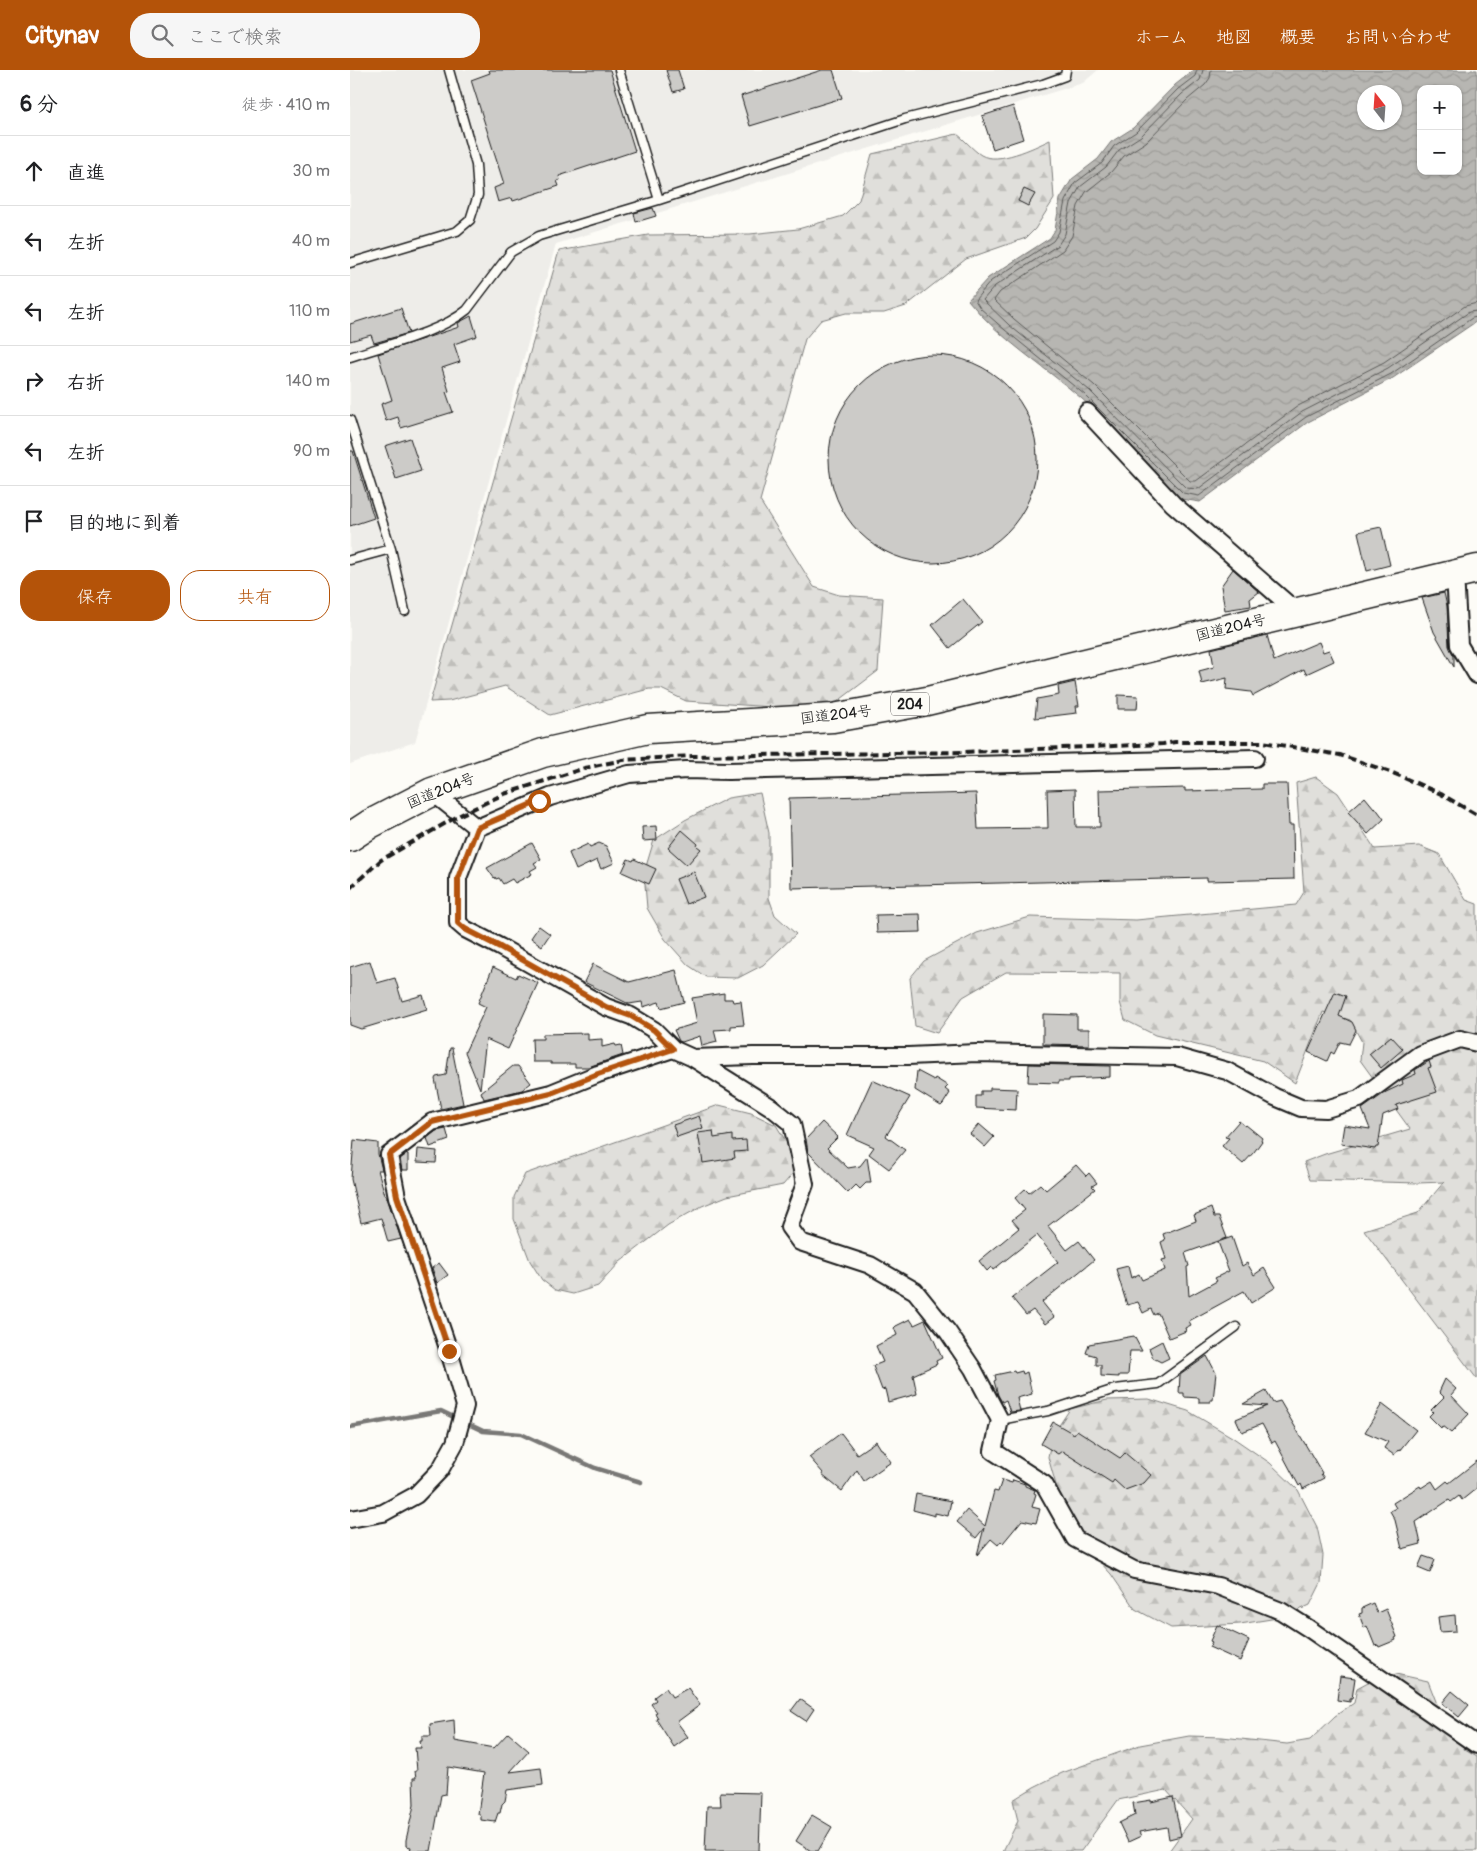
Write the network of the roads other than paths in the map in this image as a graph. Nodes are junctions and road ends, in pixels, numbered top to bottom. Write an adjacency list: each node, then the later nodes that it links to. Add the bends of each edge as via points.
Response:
1 (449, 70): 5 (lane, via 476,164 478,195 470,220 456,232)
2 (619, 70): 4 (lane)
3 (1066, 70): 4 (lane, via 1065,76 1043,84 906,120)
4 (659, 200): 6 (lane, via 539,236 511,252 467,310 458,317 433,329)
5 (350, 263)
6 (350, 357)
7 (1087, 412): 13 (street, via 1172,504)
8 (350, 420): 9 (lane)
9 (391, 549): 10 (lane); 12 (lane)
10 (350, 560)
11 (1466, 572): 13 (highway, 国道204号 / 204); 14 (street, via 1459,645)
12 (405, 611)
13 (1297, 612): 16 (highway, 国道204号 / 204, via 927,701 833,718 648,729 543,753)
14 (1477, 675)
15 (1254, 758): 17 (street, via 686,770 629,774 550,796)
16 (432, 792): 17 (street); 18 (highway, 国道204号 / 204)
17 (477, 828): 20 (street, via 458,878 458,923 606,1007 631,1016 654,1030)
18 (350, 837)
19 (1477, 1043): 21 (street, via 1460,1039 1420,1054 1359,1099 1326,1109 1301,1108 1227,1071 1177,1057 977,1053)
20 (673, 1049): 21 (street); 24 (street, via 551,1093 432,1122 389,1155 397,1196 465,1406 455,1443 440,1470 416,1495 383,1513)
21 (694, 1058): 23 (street, via 771,1106 792,1124 805,1184 789,1227 800,1242 870,1265 915,1291 973,1369)
22 (1236, 1327): 23 (lane, via 1158,1384 1115,1389 1048,1411)
23 (1000, 1420): 25 (street, via 994,1451 1044,1484 1075,1539 1134,1570 1218,1586 1281,1611)
24 (350, 1519)
25 (1477, 1746)

